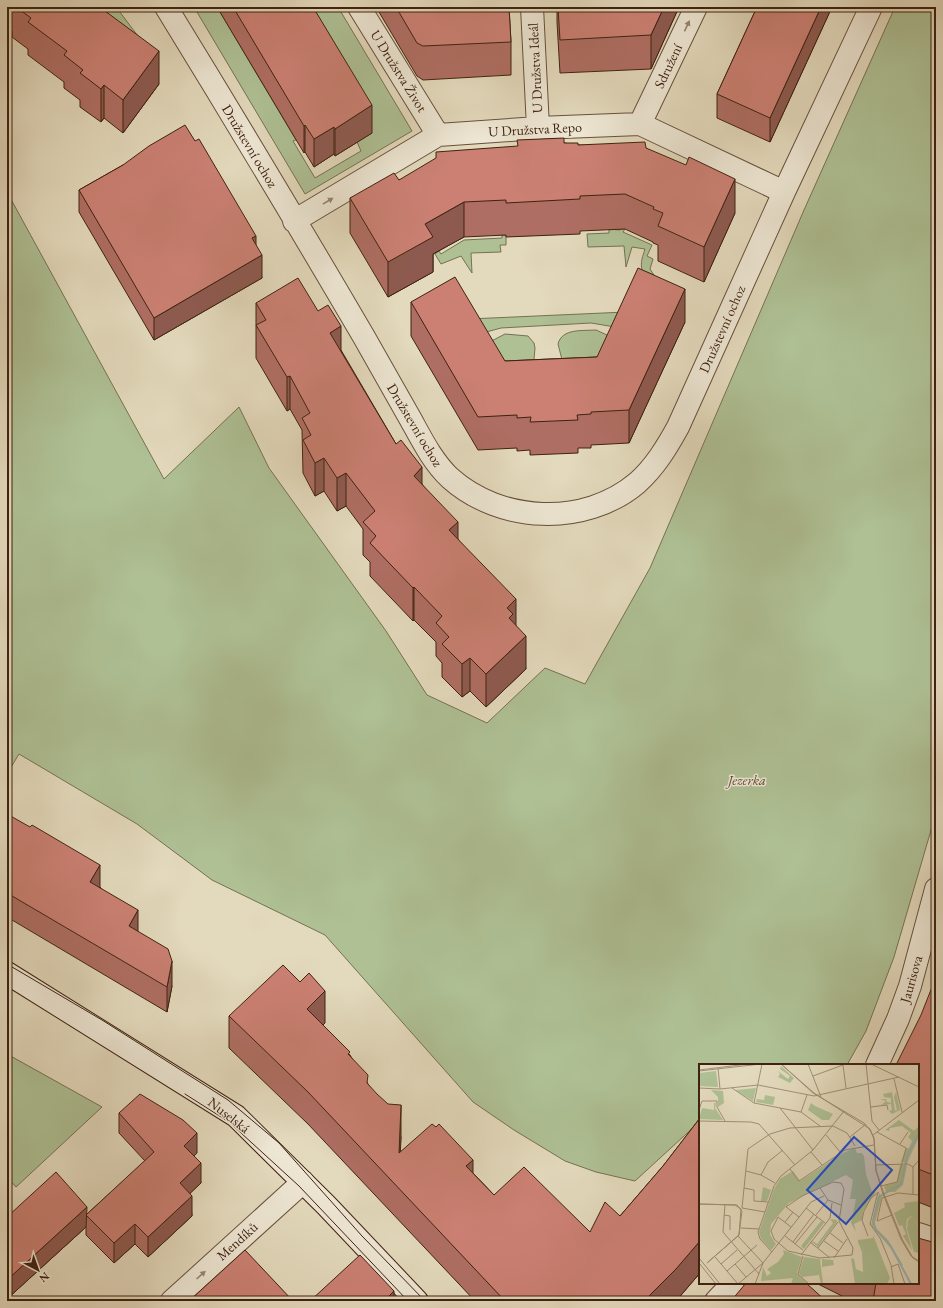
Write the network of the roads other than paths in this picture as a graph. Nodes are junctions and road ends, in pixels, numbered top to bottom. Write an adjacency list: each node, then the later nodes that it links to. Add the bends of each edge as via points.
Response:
1 (166, 7): 10 (street, Družstevní ochoz)
2 (359, 7): 8 (street, U Družstva Život)
3 (532, 7): 7 (street, U Družstva Ideál)
4 (696, 7): 6 (street, Sdružení, one-way to 4)
5 (871, 7): 9 (street, Družstevní ochoz)
6 (640, 124): 7 (street, U Družstva Repo); 9 (street, U Družstva Repo)
7 (538, 128): 8 (street, U Družstva Repo)
8 (438, 135): 10 (street, U Družstva Repo, one-way to 8)
9 (784, 192): 10 (street, Družstevní ochoz, via 667,449 636,483 615,498 561,514 535,514 482,499 444,471 429,452)
10 (294, 221)
11 (936, 889): 12 (street, Jaurisova)
12 (930, 936): 14 (street, Jaurisova, via 898,1019)
13 (7, 973): 15 (street, Nuselská, via 236,1116)
14 (876, 1064)
15 (303, 1182): 19 (street, Mendíků, one-way to 15); 20 (street, Nuselská)
16 (919, 1234): 17 (street)
17 (936, 1240)
18 (733, 1284): 21 (street)
19 (172, 1301)
20 (417, 1301)
21 (716, 1301)

